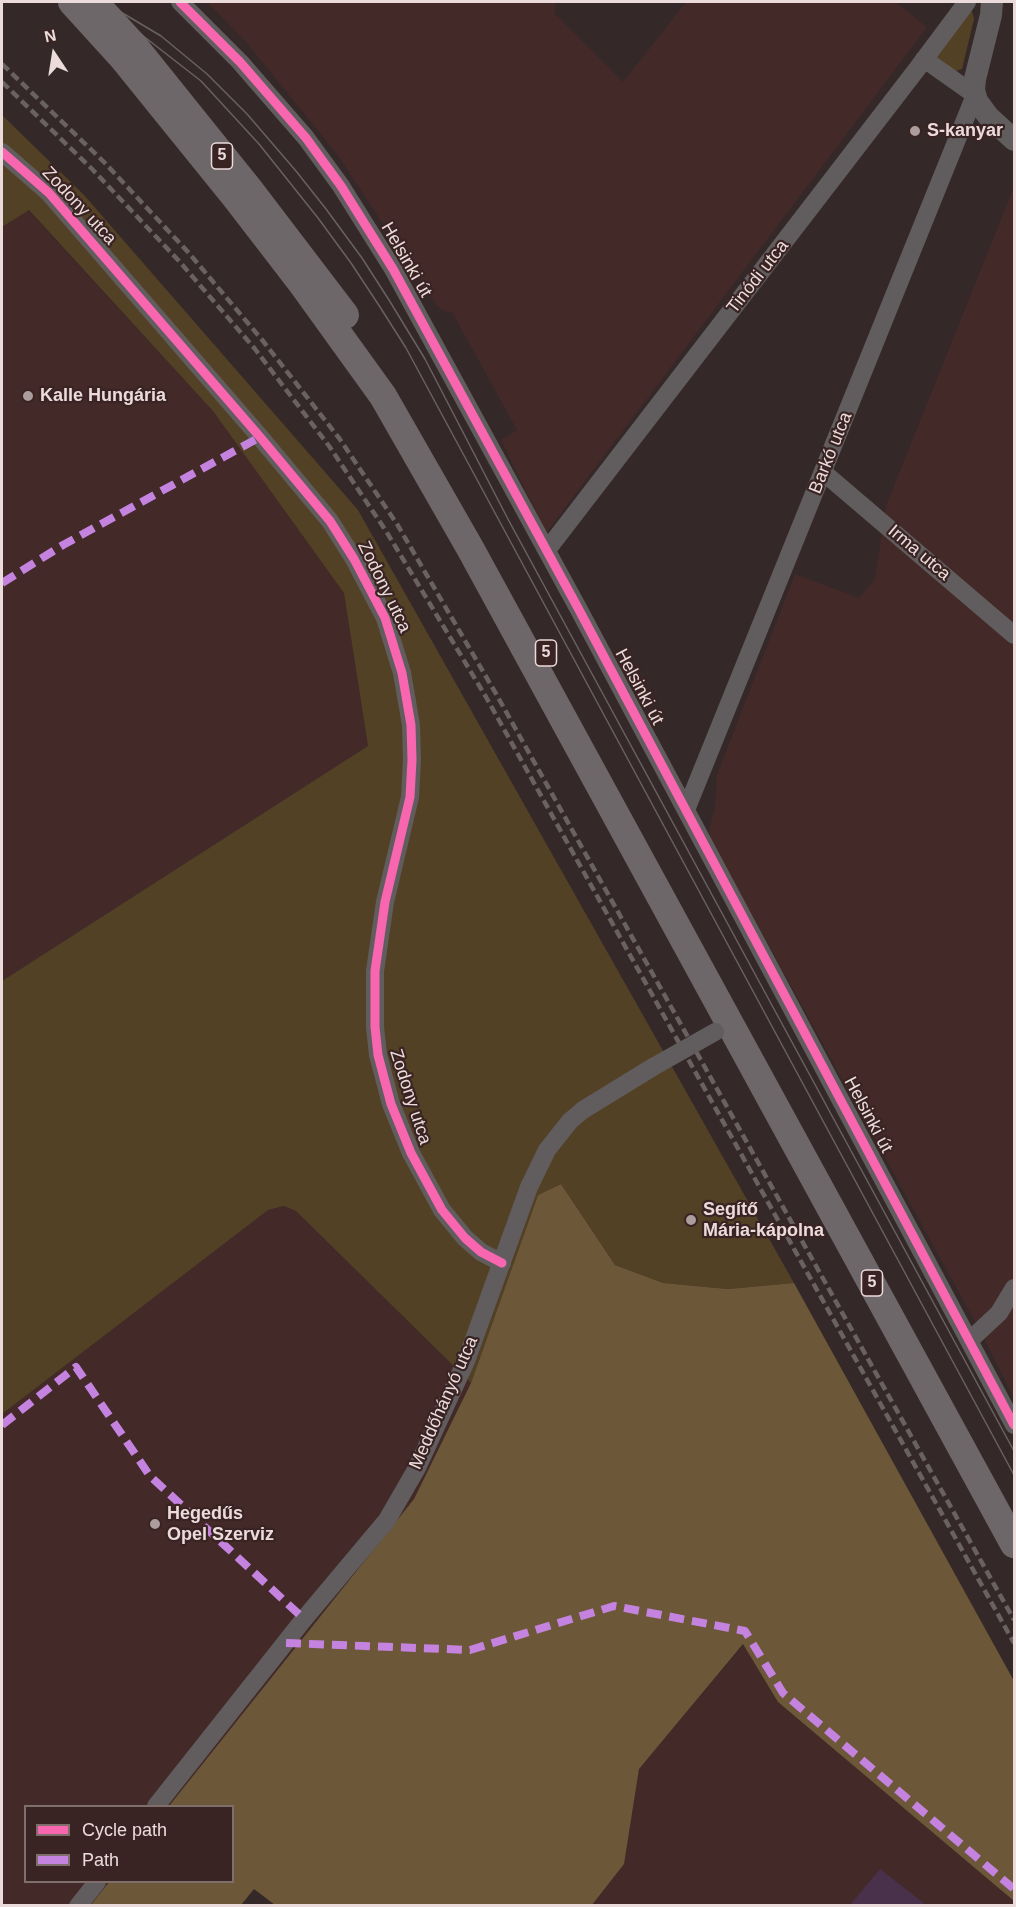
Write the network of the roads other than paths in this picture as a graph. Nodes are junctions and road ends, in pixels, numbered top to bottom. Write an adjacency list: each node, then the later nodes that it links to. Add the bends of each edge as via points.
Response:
1 (72, 2): 14 (main road, 5, via 129,66 303,285 383,396)
2 (94, 2): 14 (main road, 5, bridge, via 135,47 345,315 420,428)
3 (180, 2): 11 (street, Helsinki út, via 274,99 341,186 402,284)
4 (967, 2): 6 (street, Tinódi utca)
5 (992, 2): 7 (street)
6 (924, 59): 7 (street); 11 (street, Tinódi utca)
7 (975, 95): 8 (street, via 988,116); 10 (street, Barkó utca)
8 (1014, 140)
9 (2, 152): 15 (street, Zodony utca, via 49,193 323,513 354,559 385,618 402,673 411,725 412,760 410,796 375,971 378,1055 391,1104 436,1201 465,1238)
10 (823, 472): 12 (street, Irma utca); 13 (street, Barkó utca)
11 (547, 550): 13 (street, Helsinki út)
12 (1014, 635)
13 (686, 810): 17 (street, Helsinki út)
14 (734, 1020): 15 (street, Meddőhányó utca, bridge, via 570,1121 547,1150 533,1177); 19 (main road, 5); 20 (main road, 5)
15 (502, 1263): 21 (street, Meddőhányó utca, via 466,1361 417,1468 387,1520)
16 (1014, 1288): 17 (street, via 999,1313)
17 (970, 1340): 18 (street, Helsinki út)
18 (1014, 1425)
19 (1014, 1509)
20 (1014, 1544)
21 (157, 1805)
22 (95, 1883): 23 (street)
23 (78, 1905)

